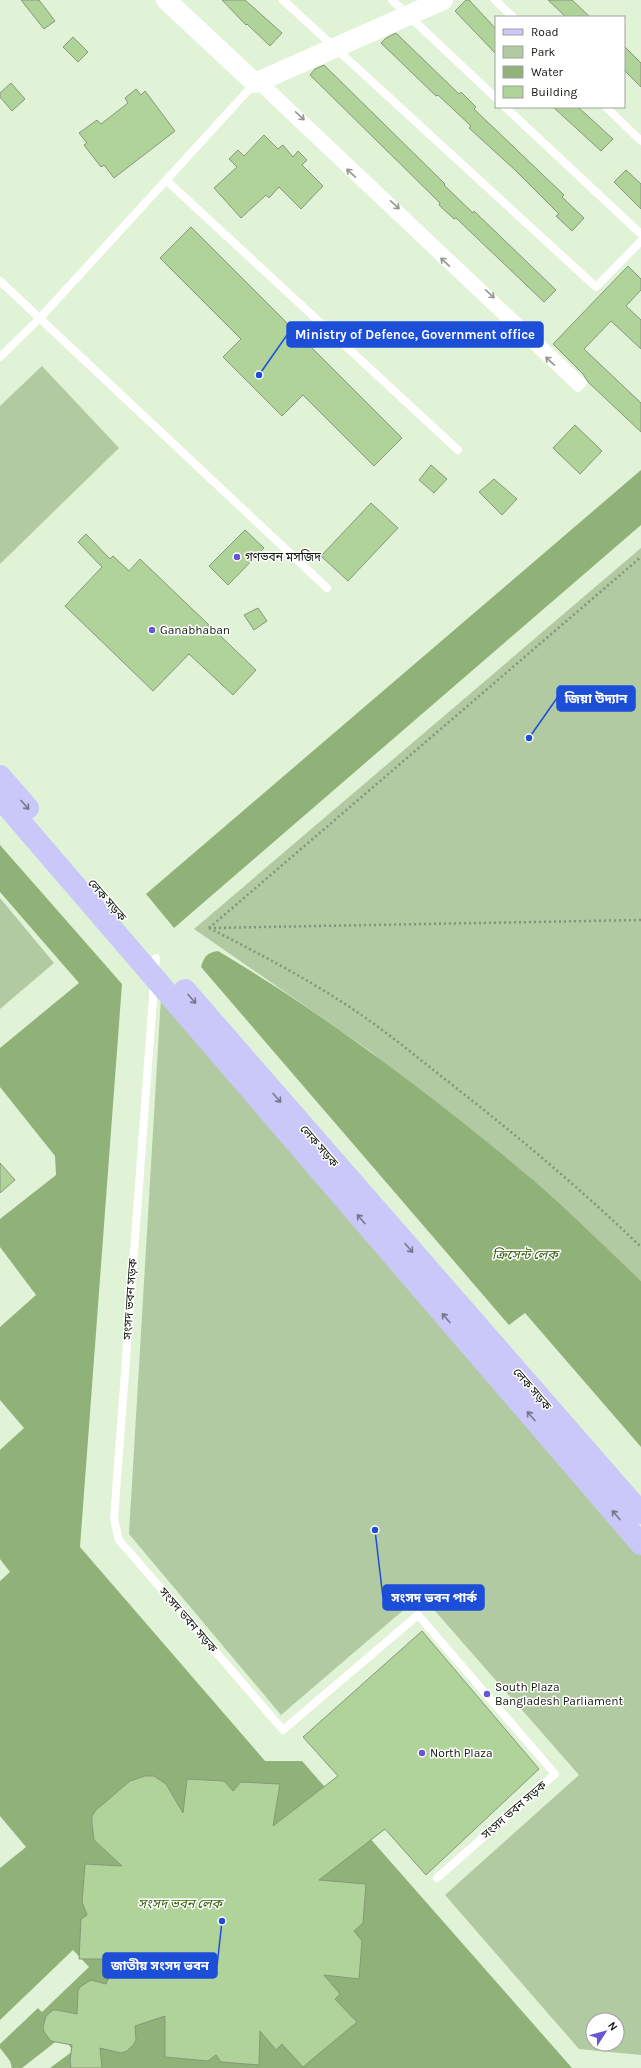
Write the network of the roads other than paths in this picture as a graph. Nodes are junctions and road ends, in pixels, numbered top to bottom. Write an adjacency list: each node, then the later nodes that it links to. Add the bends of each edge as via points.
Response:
1 (166, 0): 10 (street)
2 (176, 0): 10 (street)
3 (284, 0): 9 (lane)
4 (392, 0): 7 (lane)
5 (443, 0): 7 (street)
6 (495, 0): 8 (lane)
7 (407, 15): 9 (street); 11 (lane)
8 (512, 16)
9 (334, 46): 10 (street); 17 (lane, via 596,287)
10 (259, 81): 10 (lane, one-way to 10, via 584,383 578,388); 15 (lane)
11 (495, 97)
12 (506, 108): 16 (lane)
13 (607, 108): 14 (lane)
14 (641, 141)
15 (166, 180): 19 (lane); 21 (lane)
16 (641, 234)
17 (641, 241)
18 (0, 281): 19 (lane)
19 (40, 318): 20 (lane); 22 (lane)
20 (0, 358)
21 (458, 450)
22 (328, 588)
23 (0, 776): 25 (main road, লেক সড়ক, one-way to 25)
24 (0, 798): 25 (main road)
25 (155, 968): 26 (main road, লেক সড়ক, one-way to 26); 27 (main road, one-way to 25); 28 (lane, সংসদ ভবন সড়ক, via 114,1519 119,1540 283,1730 418,1615 555,1774)
26 (641, 1513)
27 (641, 1544)
28 (437, 1878)

